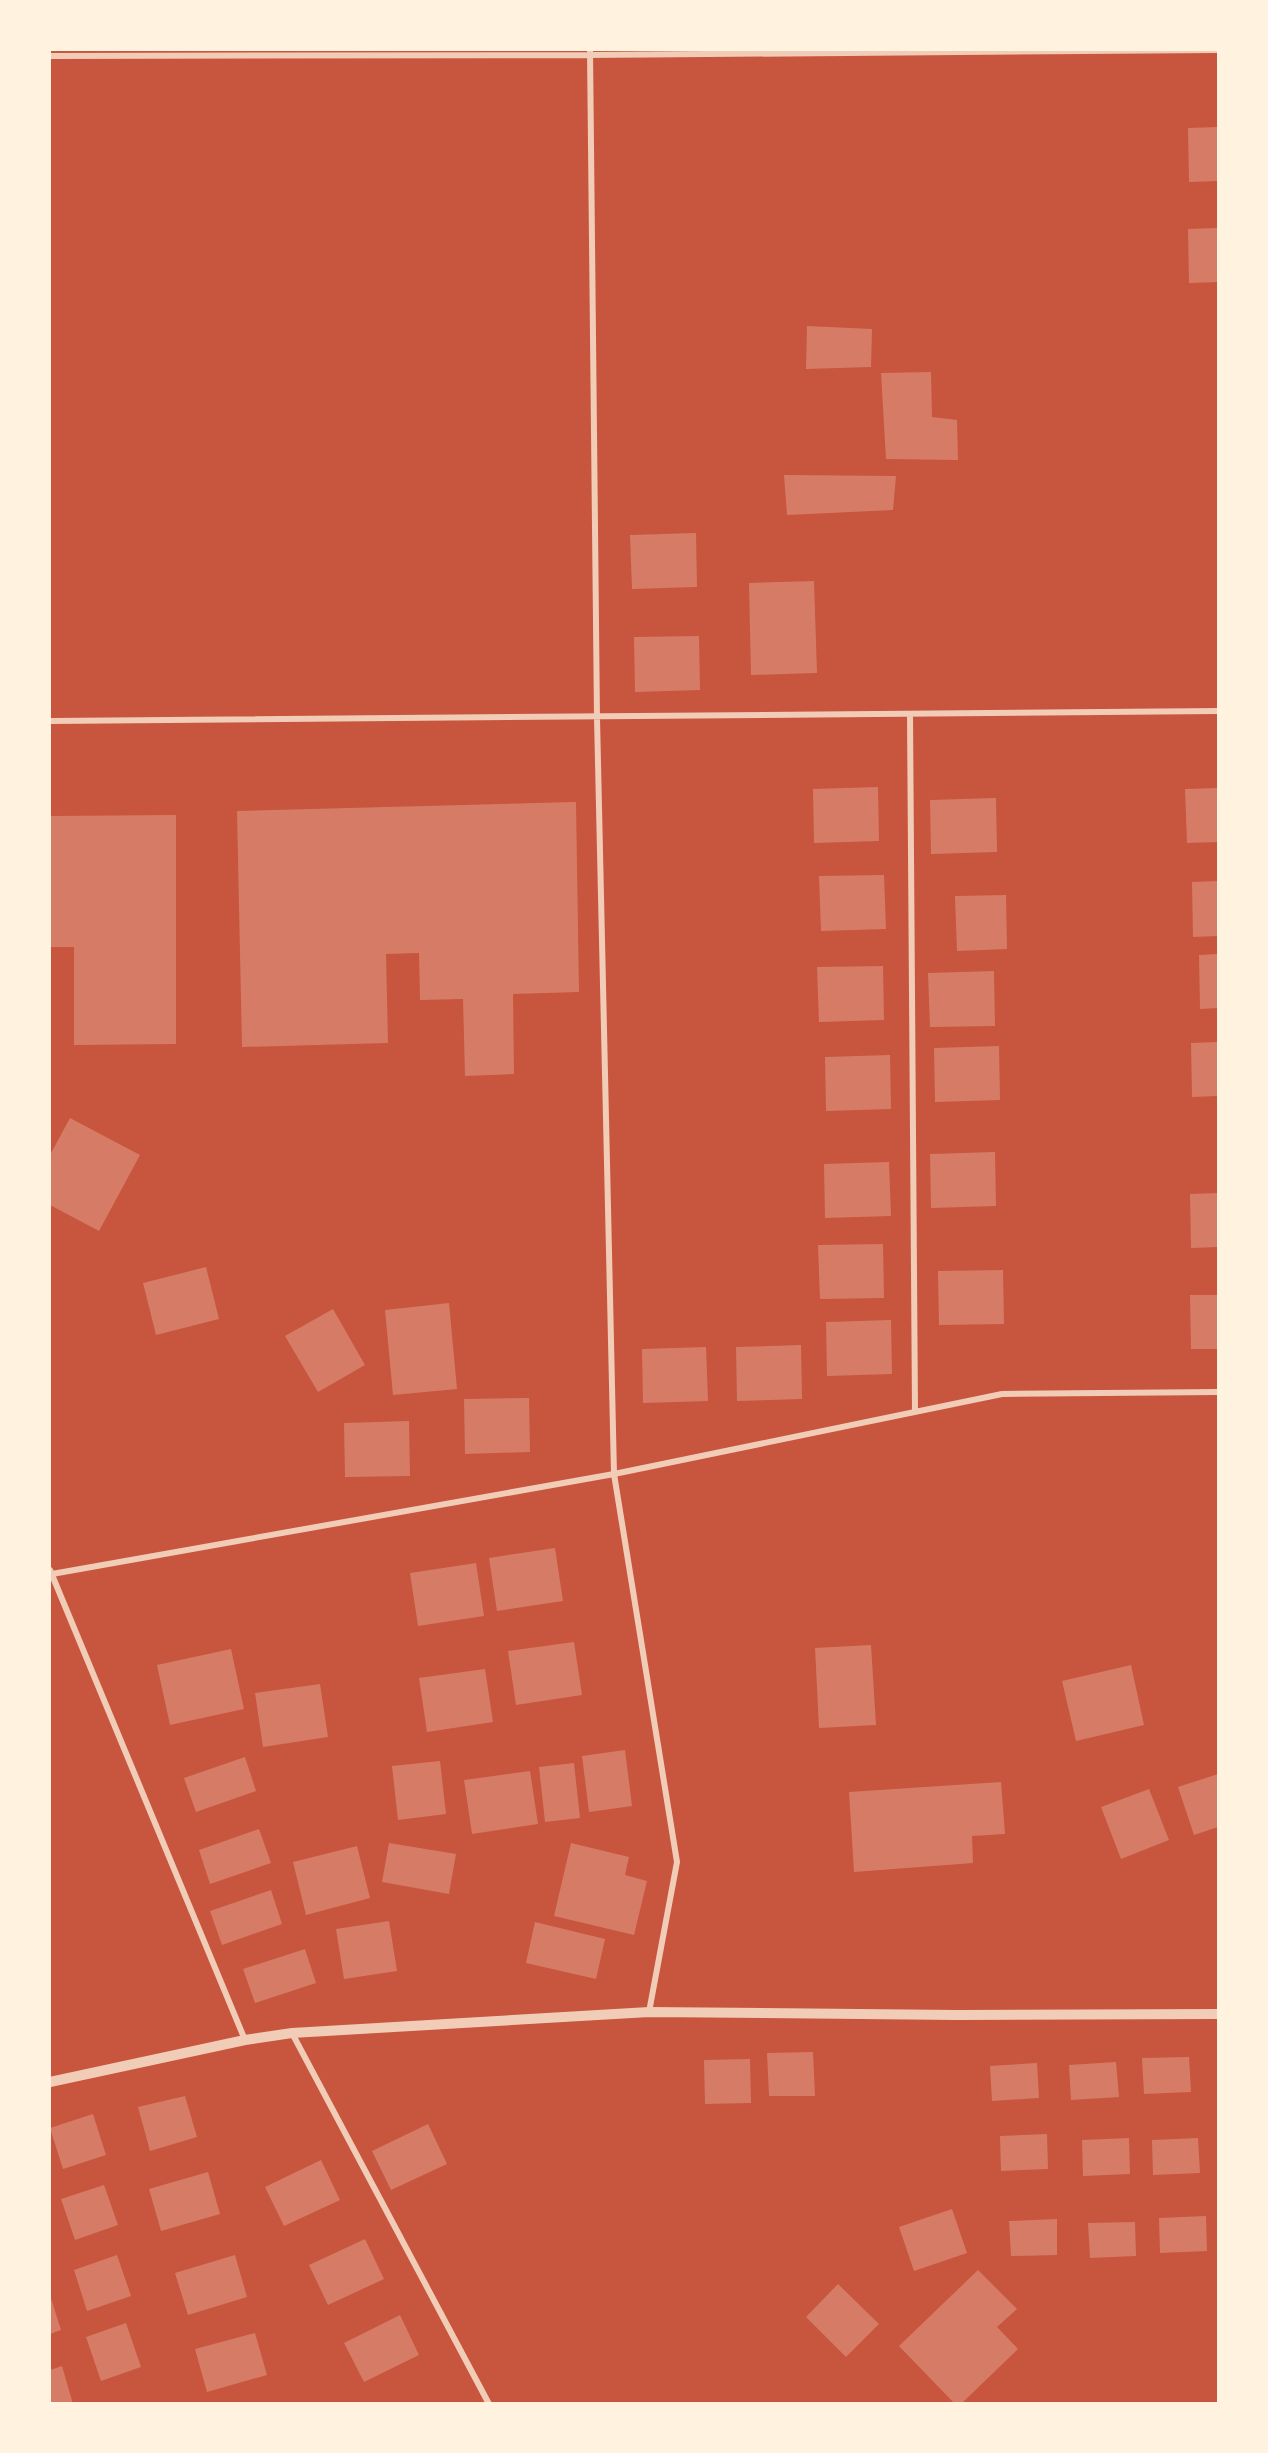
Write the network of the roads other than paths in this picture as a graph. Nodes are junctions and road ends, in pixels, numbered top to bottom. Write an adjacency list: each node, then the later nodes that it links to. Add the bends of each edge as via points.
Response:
1 (1218, 50): 2 (street)
2 (590, 52): 3 (street); 6 (street)
3 (50, 56)
4 (1218, 711): 5 (street)
5 (910, 714): 6 (street); 9 (street)
6 (597, 718): 7 (street); 10 (street)
7 (50, 721)
8 (1218, 1392): 9 (street, via 1002,1394)
9 (915, 1412): 10 (street)
10 (614, 1474): 11 (street); 12 (street, via 677,1862)
11 (51, 1572): 15 (street)
12 (649, 2012): 13 (street); 14 (street)
13 (1218, 2013)
14 (292, 2033): 15 (street); 17 (street)
15 (245, 2040): 16 (street)
16 (50, 2082)
17 (489, 2403)

